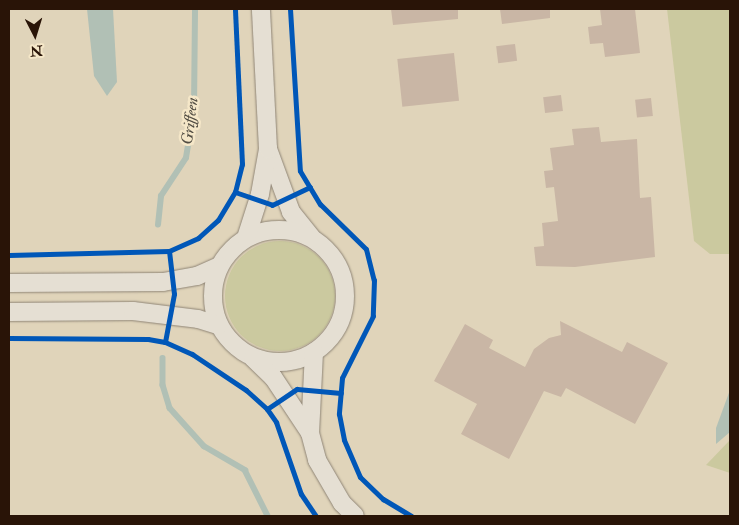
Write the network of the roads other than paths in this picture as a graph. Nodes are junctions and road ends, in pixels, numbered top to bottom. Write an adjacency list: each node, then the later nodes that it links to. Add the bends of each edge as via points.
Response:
1 (260, 9): 2 (street)
2 (268, 149): 3 (street, via 260,194); 4 (street, via 291,212)
3 (246, 238): 4 (street, via 272,230 292,231); 5 (street)
4 (311, 238): 9 (street, via 326,249 338,265 345,294 340,323)
5 (219, 266): 6 (street, via 197,276 163,282); 8 (street, via 212,301)
6 (9, 283)
7 (9, 312): 8 (street, via 133,311 198,319)
8 (218, 325): 10 (street, via 233,344)
9 (314, 352): 10 (street, via 294,360 272,362); 11 (street)
10 (252, 356): 11 (street, via 274,377)
11 (310, 432): 12 (street, via 317,460 326,478)
12 (355, 516)

